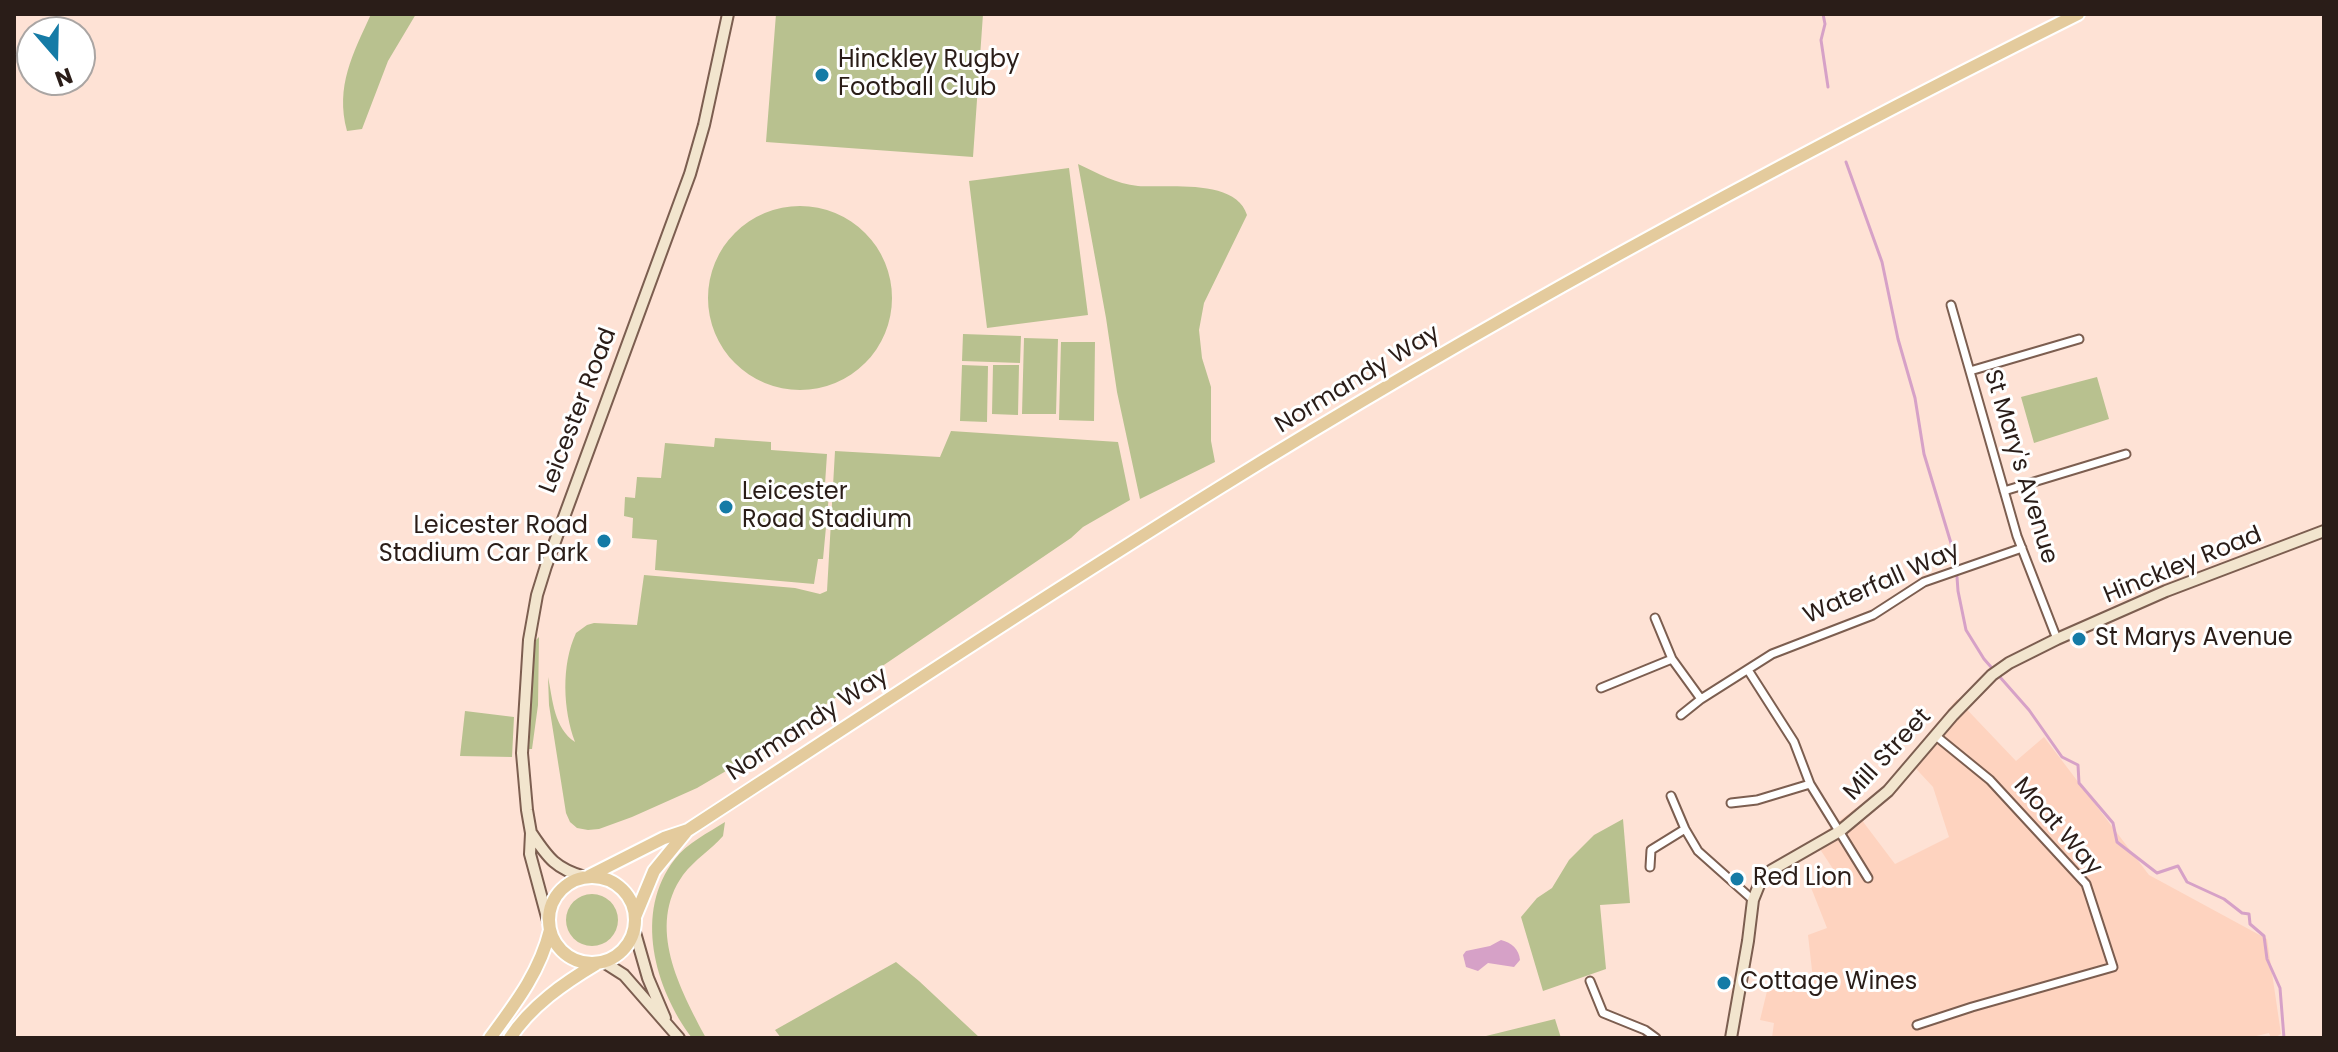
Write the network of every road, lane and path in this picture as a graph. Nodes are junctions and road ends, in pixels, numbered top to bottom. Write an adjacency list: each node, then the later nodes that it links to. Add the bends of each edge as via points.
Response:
1 (728, 14): 24 (street, Leicester Road, via 690,174 537,595 522,753)
2 (2078, 14): 22 (main road, Normandy Way, via 1837,136 1496,324 1220,487)
3 (1951, 305): 5 (street, St Mary's Avenue)
4 (2079, 339): 5 (street)
5 (1970, 371): 7 (street, St Mary's Avenue)
6 (2126, 454): 7 (street)
7 (2004, 491): 9 (street, St Mary's Avenue)
8 (2324, 531): 11 (street, Hinckley Road)
9 (2022, 548): 11 (street, St Mary's Avenue); 13 (street, Waterfall Way, via 1924,582 1873,615 1786,648)
10 (1655, 618): 12 (street)
11 (2057, 639): 17 (street, Mill Street, via 1992,675)
12 (1672, 659): 14 (street); 15 (street)
13 (1748, 670): 15 (street, Waterfall Way); 18 (street, via 1794,742)
14 (1601, 688)
15 (1701, 699): 16 (street, Waterfall Way)
16 (1681, 715)
17 (1936, 736): 23 (street, Mill Street, via 1888,791); 33 (street, Moat Way, via 1990,780 2086,884 2113,967)
18 (1810, 784): 20 (street); 23 (street)
19 (1671, 796): 21 (street)
20 (1731, 803)
21 (1685, 829): 25 (street, via 1651,850); 28 (street, via 1698,851)
22 (688, 830): 26 (main road, Normandy Way); 29 (main road, Normandy Way, via 654,871)
23 (1840, 831): 27 (street); 28 (street, Mill Street, via 1766,874)
24 (531, 833): 26 (street, via 555,864); 30 (street, Leicester Road, via 530,854)
25 (1650, 867)
26 (587, 877): 29 (main road, via 620,887); 30 (main road, via 558,892)
27 (1868, 878)
28 (1753, 900): 38 (street)
29 (634, 923): 31 (main road, via 623,949); 34 (street, via 655,998)
30 (549, 926): 31 (main road, via 555,943 573,959); 35 (main road, via 545,952 527,987)
31 (601, 962): 34 (street, via 624,975); 36 (main road, via 545,999)
32 (1590, 981): 37 (street, via 1603,1013)
33 (1917, 1025)
34 (676, 1034)
35 (490, 1038)
36 (510, 1038)
37 (1656, 1038)
38 (1731, 1038)

